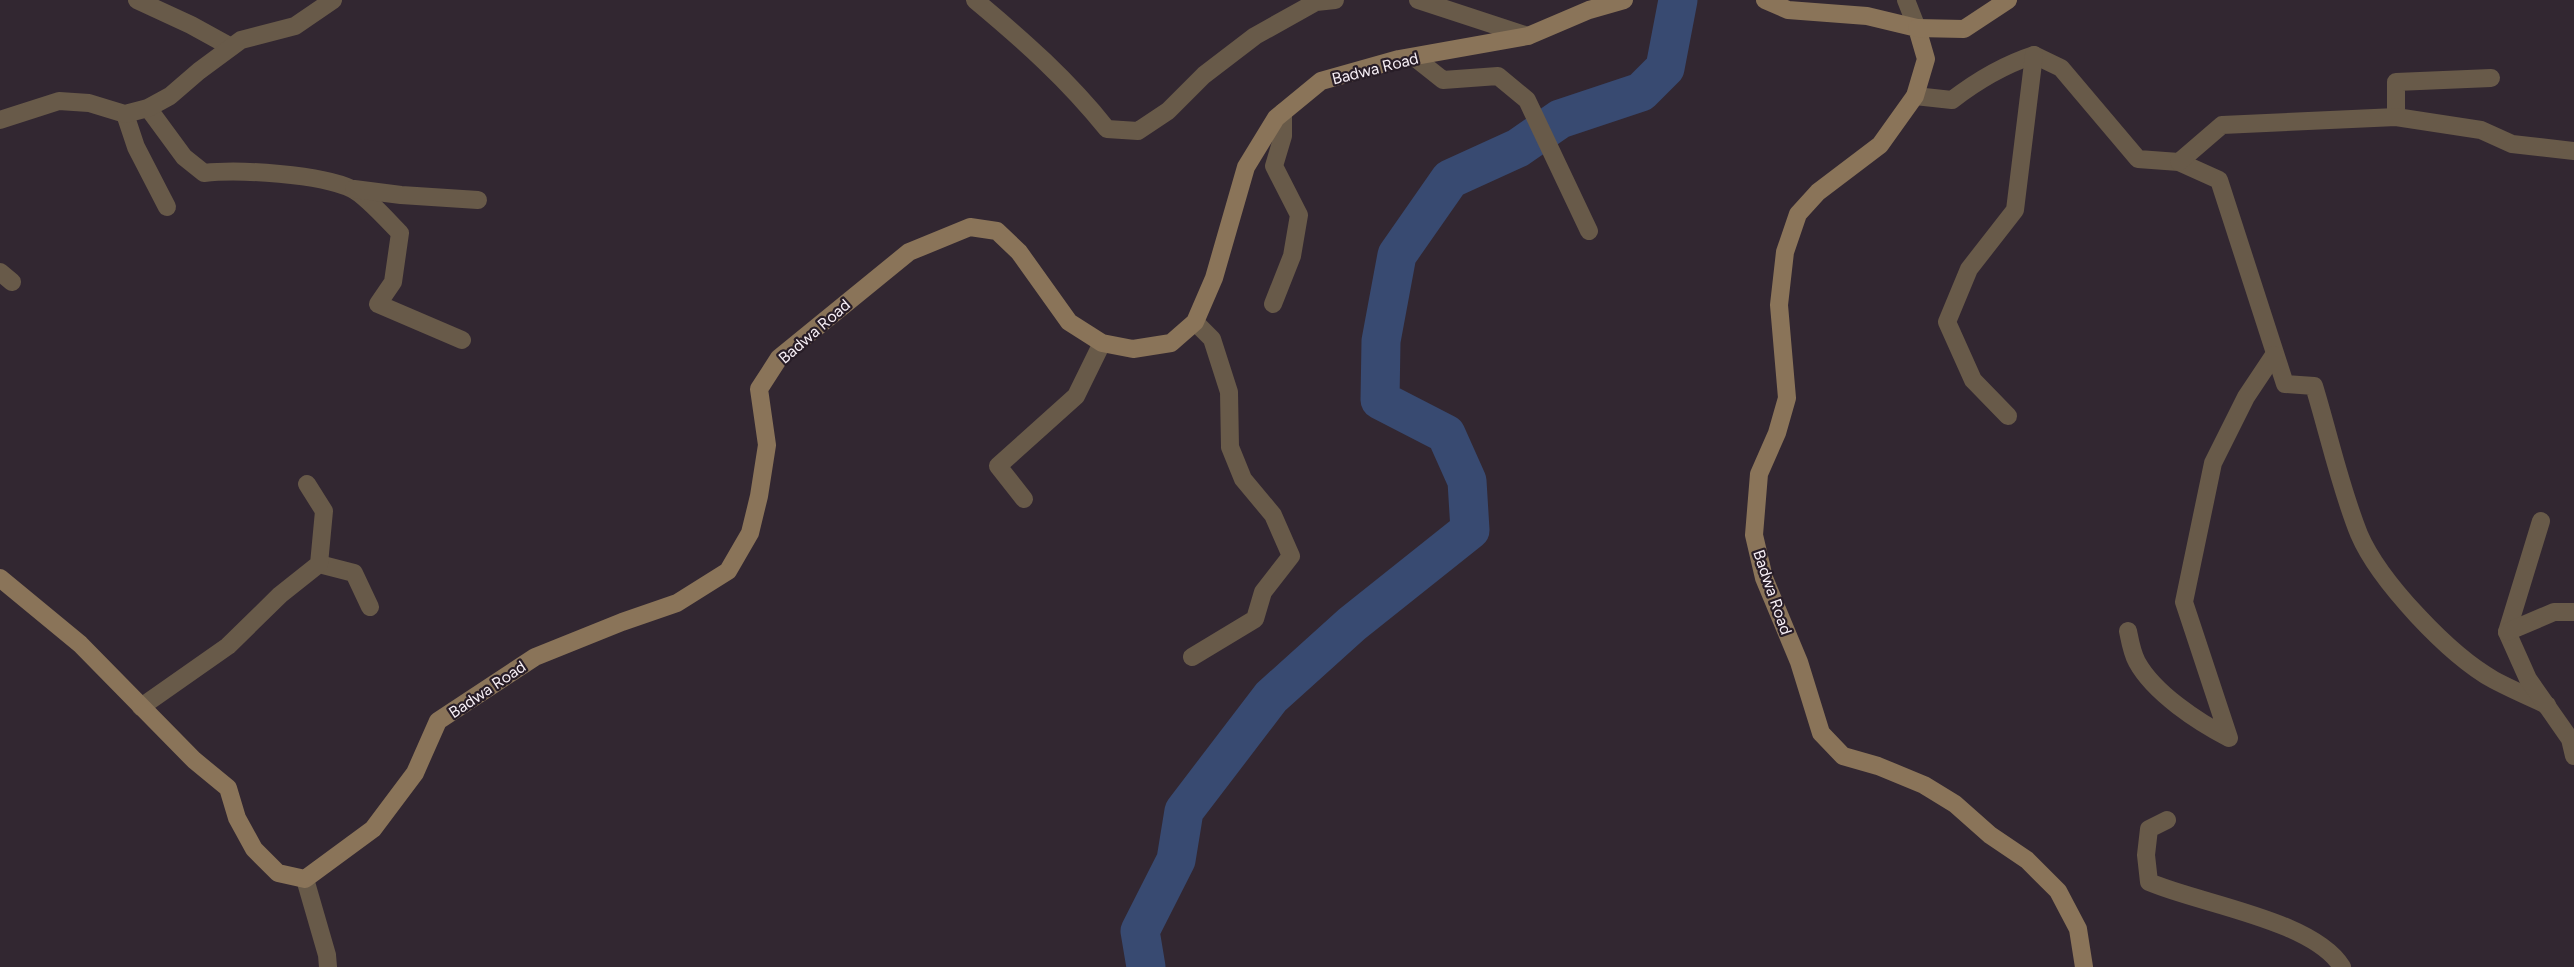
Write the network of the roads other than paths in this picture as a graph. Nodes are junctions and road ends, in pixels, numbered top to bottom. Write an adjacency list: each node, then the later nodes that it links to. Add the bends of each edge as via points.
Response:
1 (137, 0): 12 (street)
2 (333, 0): 12 (street, via 295,26 241,40)
3 (975, 0): 4 (street, via 1062,76 1107,129 1138,131 1168,111 1204,75 1256,36 1316,2)
4 (1335, 0)
5 (1418, 0): 11 (street)
6 (1624, 0): 11 (street, Badwa Road)
7 (1765, 0): 10 (street, via 1788,10 1867,16)
8 (1906, 0): 10 (street)
9 (2008, 0): 10 (street, via 1964,30)
10 (1917, 28): 16 (street, Badwa Road, via 1926,59)
11 (1528, 36): 14 (street, Badwa Road)
12 (231, 47): 17 (street, via 170,96)
13 (2034, 55): 16 (street, via 2006,64 1952,100); 23 (street, via 2061,68 2138,159); 33 (street, via 2015,210 1969,269 1947,322 1973,380)
14 (1414, 57): 18 (street, Badwa Road, via 1321,81); 27 (street, via 1443,80 1498,76 1527,100)
15 (2491, 78): 20 (street, via 2396,82)
16 (1915, 96): 50 (street, Badwa Road, via 1880,145 1818,192 1798,214 1785,252 1779,305 1787,398 1759,474 1754,535 1764,578 1799,662 1821,733 1843,756 1924,785 1955,804 2027,860 2058,891 2078,929)
17 (148, 108): 19 (street); 24 (street, via 184,157 204,173 232,170 321,180)
18 (1283, 112): 28 (street, via 1284,136 1274,166 1299,215 1292,256); 29 (street, Badwa Road, via 1246,167 1214,278)
19 (125, 114): 21 (street, via 89,103 59,100); 26 (street, via 136,147)
20 (2396, 117): 22 (street, via 2481,130 2512,144); 23 (street, via 2222,125)
21 (0, 120)
22 (2574, 151)
23 (2178, 162): 32 (street, via 2219,180)
24 (354, 189): 25 (street); 30 (street, via 400,233 393,282 378,304)
25 (478, 200)
26 (167, 207)
27 (1589, 231)
28 (1273, 304)
29 (1195, 322): 31 (street, Badwa Road, via 1171,343 1133,349); 43 (street, via 1212,339 1228,392 1230,447 1242,479 1273,515 1291,556 1263,592 1255,620)
30 (462, 340)
31 (1102, 343): 35 (street, via 1076,396 998,466); 48 (street, Badwa Road, via 1069,322 1019,252 998,231 970,227 909,252 779,358 759,389 767,445 759,496 750,533 728,571 677,603 535,657 438,721 415,773 373,829)
32 (2274, 355): 41 (street, via 2246,397 2213,463 2184,602 2229,738 2202,725 2152,682 2136,661); 44 (street, via 2285,384 2314,386 2360,535 2384,575 2450,646 2492,679)
33 (2008, 416)
34 (307, 484): 37 (street, via 324,511)
35 (1024, 499)
36 (2541, 521): 42 (street)
37 (319, 564): 39 (street, via 354,573); 45 (street, via 280,595 228,646)
38 (0, 578): 45 (street, via 80,644)
39 (370, 607)
40 (2574, 612): 42 (street, via 2554,612)
41 (2128, 631)
42 (2506, 632): 44 (street, via 2528,679)
43 (1192, 657)
44 (2547, 705): 46 (street, via 2570,739)
45 (141, 706): 48 (street, via 228,788 237,818 254,849 278,873)
46 (2574, 756)
47 (2167, 820): 51 (street, via 2149,829 2149,882 2245,912 2315,940)
48 (305, 879): 49 (street)
49 (328, 967)
50 (2084, 967)
51 (2342, 967)

